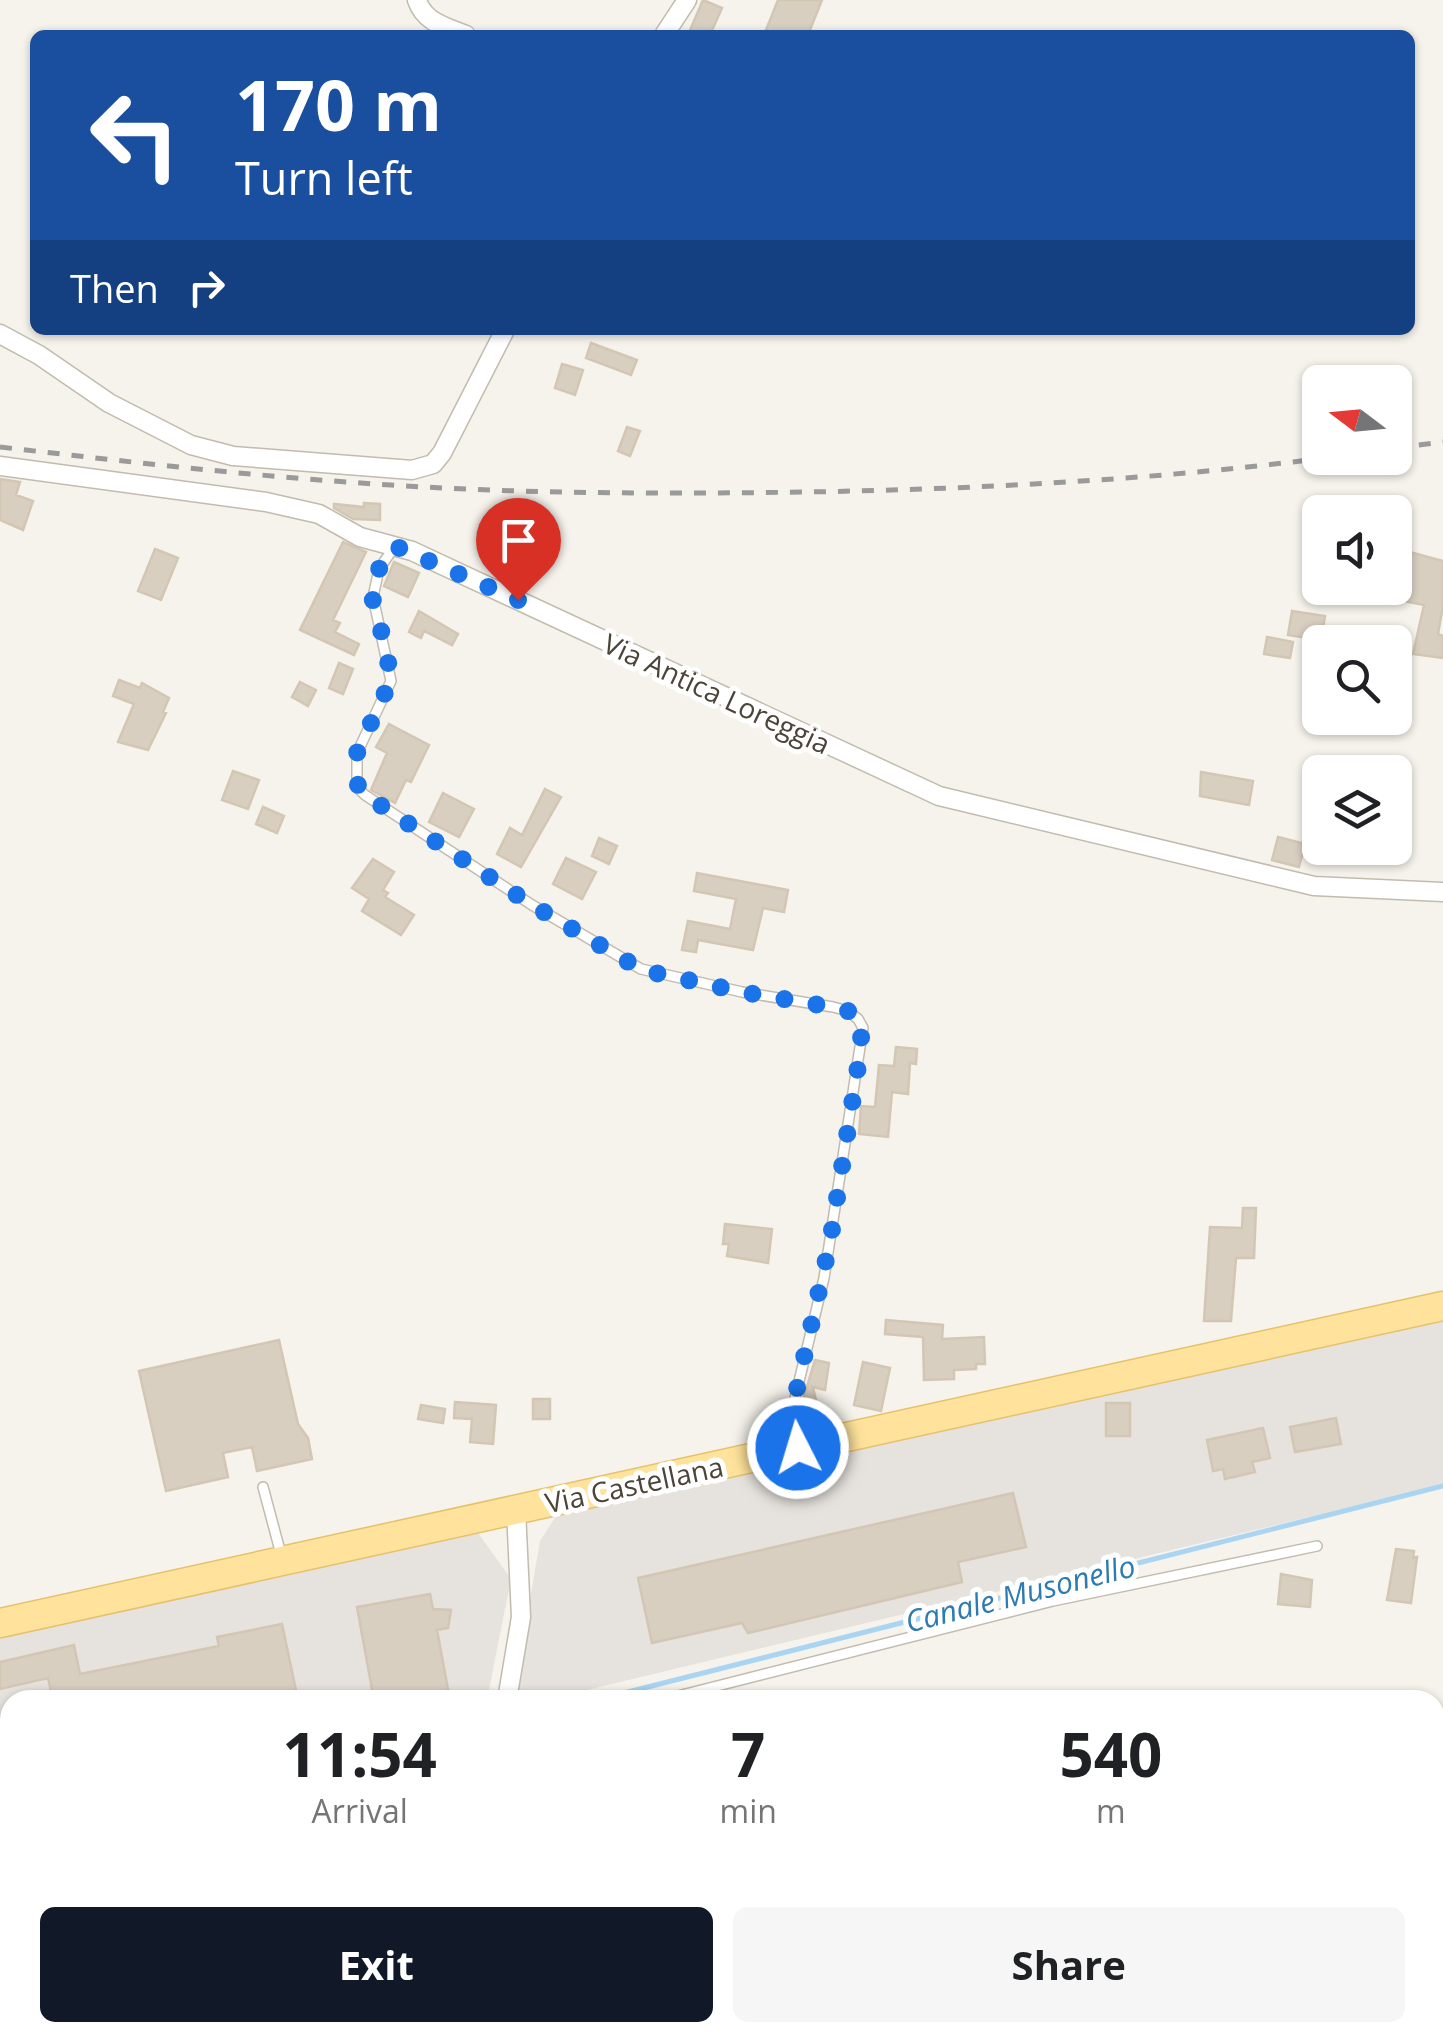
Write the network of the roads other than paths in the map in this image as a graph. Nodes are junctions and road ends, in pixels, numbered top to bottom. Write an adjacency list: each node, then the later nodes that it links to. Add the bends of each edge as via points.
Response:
1 (417, 0): 3 (street, via 421,13)
2 (688, 0): 4 (street)
3 (453, 30)
4 (667, 30)
5 (0, 334): 6 (street, via 109,403 192,445 233,456 412,470 433,464 442,453)
6 (502, 335)
7 (0, 466): 8 (street, Via Antica Loreggia, via 266,502 319,514 360,537)
8 (395, 546): 9 (street, Via Antica Loreggia, via 939,796 1314,886); 11 (lane, via 379,569 372,597 391,680 357,753 358,787 365,795 642,970 832,1007 858,1018 862,1028 824,1278 794,1402)
9 (1443, 892)
10 (1443, 1306): 11 (main road, Via Castellana)
11 (798, 1448): 13 (main road, Via Castellana)
12 (263, 1486): 15 (lane)
13 (516, 1510): 15 (main road, Via Castellana); 17 (street, via 521,1618)
14 (1317, 1546): 18 (lane, via 1053,1601)
15 (283, 1561): 16 (main road, Via Castellana)
16 (0, 1622)
17 (508, 1690)
18 (701, 1690)

